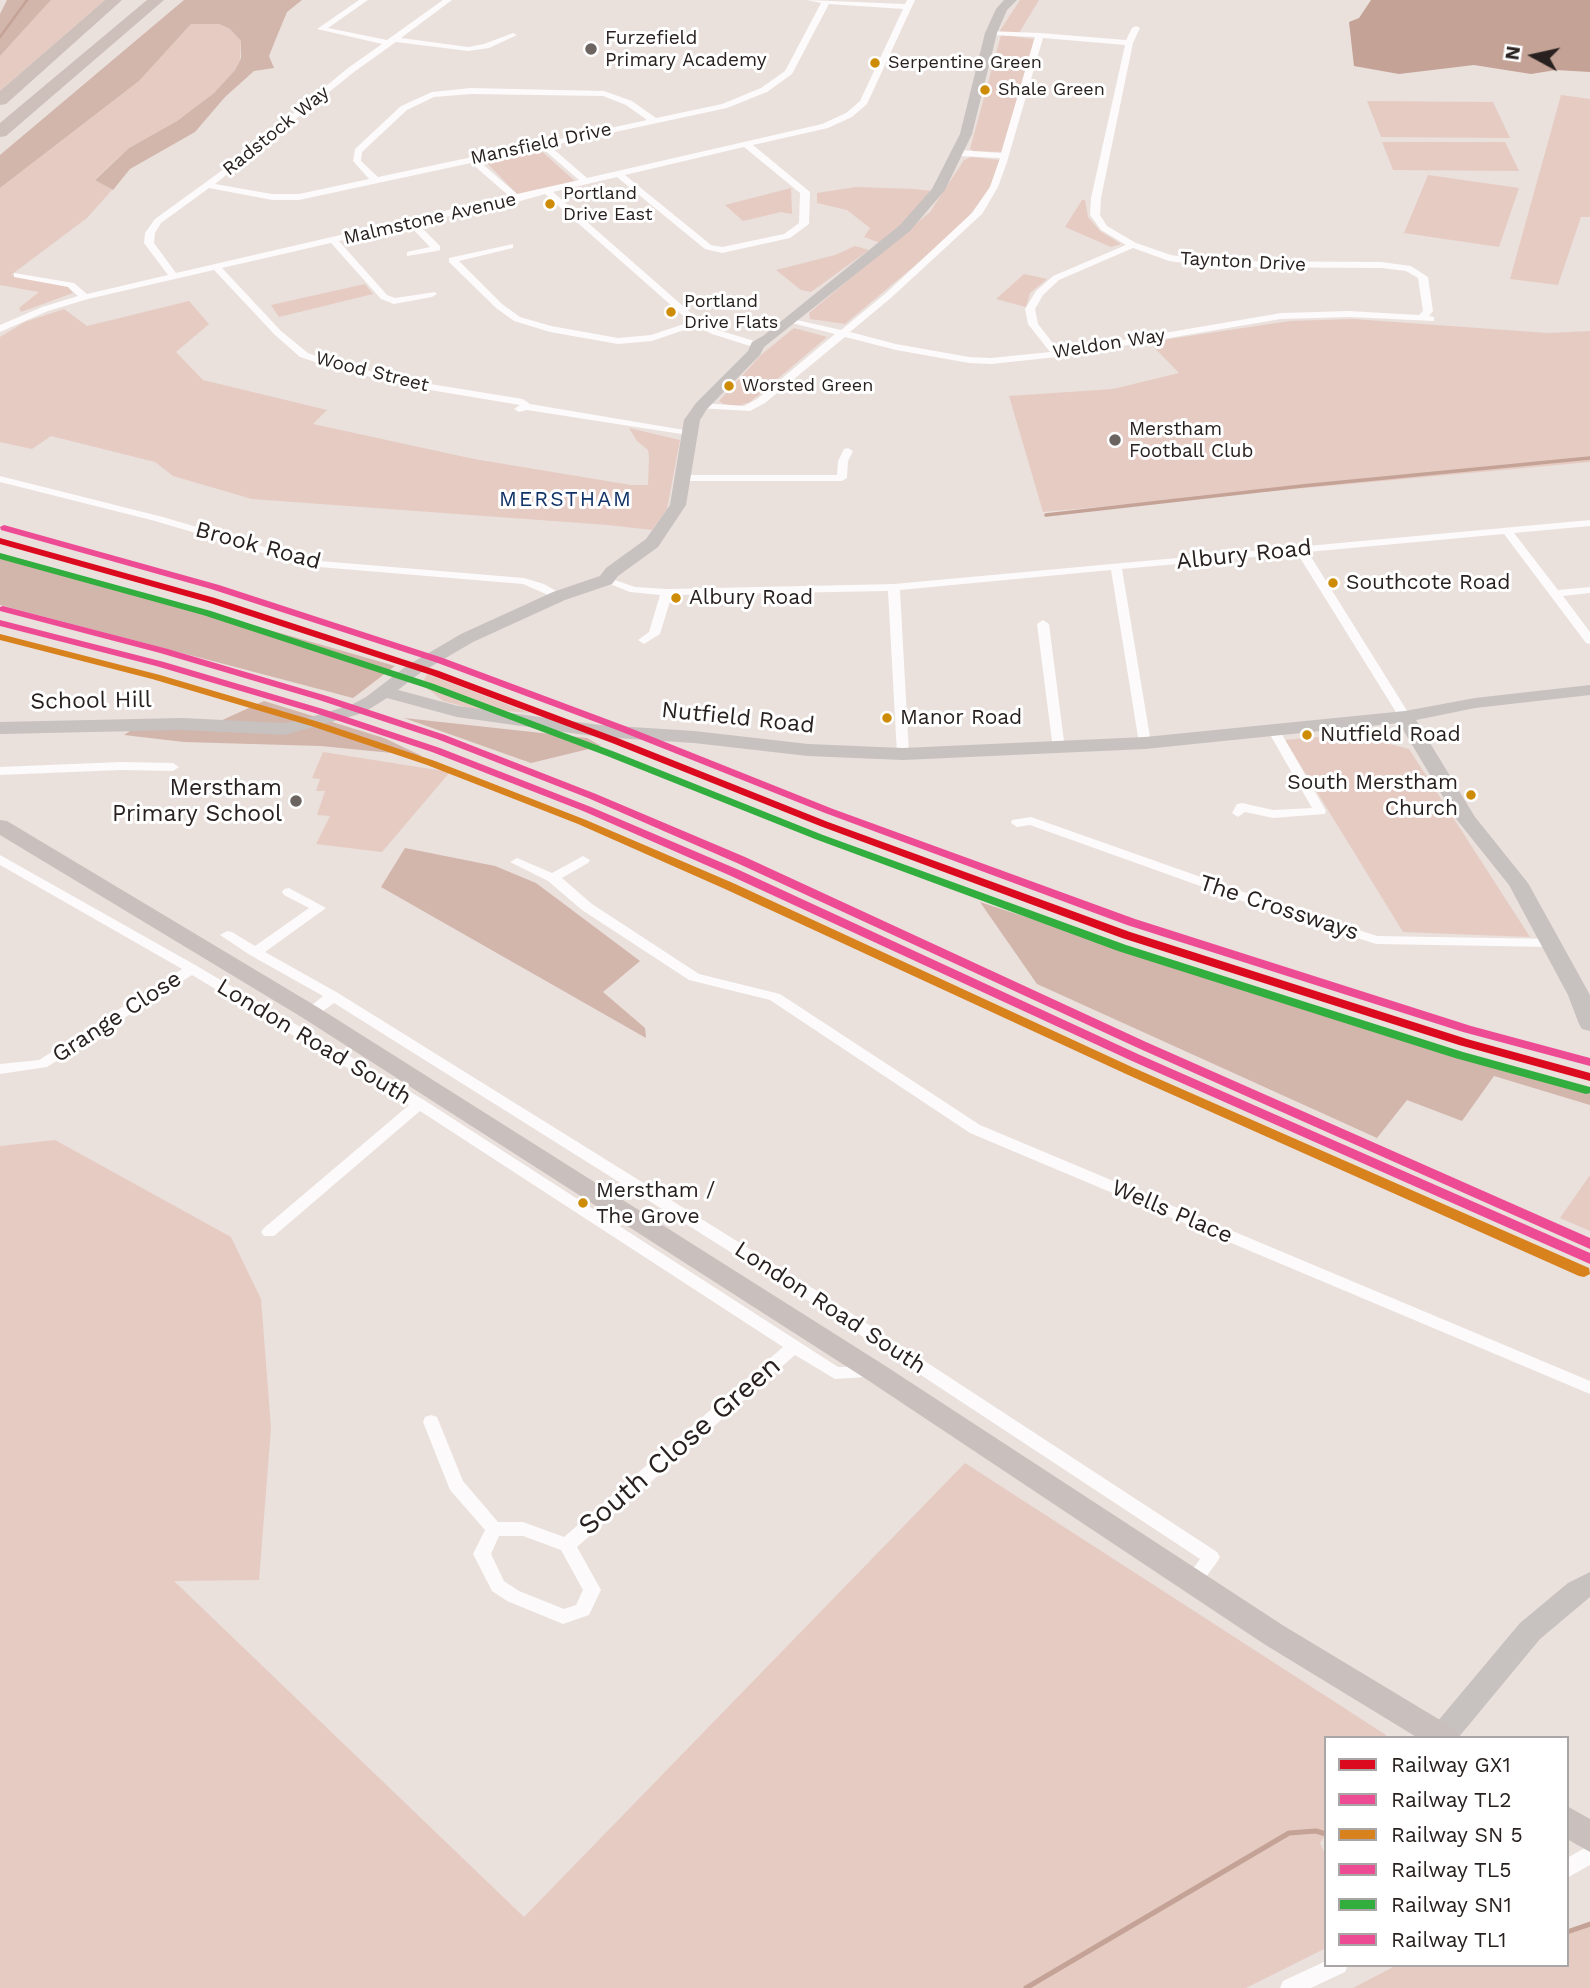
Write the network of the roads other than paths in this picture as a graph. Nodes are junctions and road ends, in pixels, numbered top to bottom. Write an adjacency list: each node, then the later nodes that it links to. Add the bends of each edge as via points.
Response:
1 (114, 0): 16 (highway)
2 (135, 0): 17 (highway)
3 (156, 0): 19 (highway)
4 (364, 0): 14 (street, via 321,29)
5 (447, 0): 14 (street, Radstock Way)
6 (811, 0): 8 (street)
7 (1011, 0): 11 (street)
8 (826, 1): 9 (street); 18 (street, Mansfield Drive, via 789,72 776,83 724,106)
9 (909, 4): 21 (street, Malmstone Avenue, via 858,108 825,126)
10 (1136, 28): 15 (street, Taynton Drive)
11 (991, 33): 13 (street); 22 (street)
12 (513, 35): 14 (street, via 468,48)
13 (1040, 35): 15 (street); 23 (street)
14 (391, 41): 28 (street, Radstock Way)
15 (1129, 43): 33 (street, Taynton Drive, via 1095,215 1104,228)
16 (0, 100)
17 (0, 113)
18 (654, 121): 20 (street, Mansfield Drive); 26 (street, via 629,103 604,94 471,91 432,95 404,108 358,151 357,161)
19 (0, 132)
20 (542, 143): 24 (street, Mansfield Drive); 27 (street)
21 (747, 145): 25 (street, Malmstone Avenue); 25 (street, via 805,192 804,224 787,236 722,250 708,247)
22 (959, 153): 23 (street); 42 (street, via 938,190 905,229)
23 (1005, 156): 45 (street, via 994,187 977,214 889,295)
24 (472, 159): 26 (street, Mansfield Drive); 30 (street)
25 (620, 175): 27 (street, Malmstone Avenue)
26 (376, 181): 28 (street, Mansfield Drive, via 285,197)
27 (586, 182): 29 (street, Malmstone Avenue)
28 (208, 185): 38 (street, Radstock Way, via 163,217 150,233 151,248)
29 (548, 192): 30 (street, Malmstone Avenue); 43 (street)
30 (517, 199): 31 (street, Malmstone Avenue)
31 (411, 221): 32 (street, Malmstone Avenue); 35 (street, via 437,248)
32 (334, 240): 36 (street, Malmstone Avenue); 39 (street, via 384,297 394,301)
33 (1133, 245): 41 (street, Taynton Drive, via 1169,258 1213,264 1408,268 1423,277); 47 (street, via 1056,278 1039,293 1030,309 1032,324)
34 (510, 246): 43 (street, via 452,260 517,319 618,341 652,338)
35 (410, 254)
36 (216, 268): 38 (street, Malmstone Avenue); 49 (street, Wood Street, via 304,355 478,396 485,402)
37 (17, 275): 40 (street, via 71,285)
38 (174, 277): 40 (street, Malmstone Avenue)
39 (432, 295)
40 (85, 297): 44 (street, Malmstone Avenue)
41 (1426, 319): 47 (street, Weldon Way, via 1281,316)
42 (791, 320): 45 (street, Weldon Way); 46 (street)
43 (697, 323): 46 (street)
44 (0, 329)
45 (841, 332): 47 (street, Weldon Way, via 969,360); 48 (street, via 761,401 746,409)
46 (757, 345): 48 (street)
47 (1057, 354)
48 (701, 407): 49 (street)
49 (690, 434): 51 (street)
50 (848, 451): 51 (street, via 842,478)
51 (684, 478): 57 (street, via 678,505 663,530)
52 (0, 479): 62 (street, Brook Road, via 307,563 524,581)
53 (1590, 523): 54 (street, Albury Road)
54 (1506, 530): 55 (street, Albury Road); 61 (street)
55 (1300, 549): 56 (street, Albury Road); 68 (street)
56 (1115, 568): 58 (street, Albury Road); 71 (street)
57 (606, 580): 60 (street, Albury Road, via 634,590); 62 (street, School Hill)
58 (894, 587): 60 (street, Albury Road); 73 (street)
59 (1590, 590): 61 (street)
60 (667, 592): 64 (street, via 654,634)
61 (1554, 594): 65 (street)
62 (559, 596): 67 (street, School Hill, via 467,638 414,668)
63 (1043, 624): 72 (street)
64 (644, 640)
65 (1590, 640)
66 (1590, 690): 68 (street, Nutfield Road, via 1475,703)
67 (384, 692): 69 (street, School Hill, via 357,709 285,729 182,724); 73 (street, Nutfield Road, via 457,711 600,731)
68 (1405, 718): 70 (street, Nutfield Road); 85 (street, via 1466,820 1518,883)
69 (0, 728)
70 (1274, 731): 71 (street, Nutfield Road); 76 (street, via 1320,811 1273,814 1242,807)
71 (1144, 743): 72 (street, Nutfield Road)
72 (1059, 749): 73 (street, Nutfield Road)
73 (903, 754)
74 (173, 767): 75 (street)
75 (0, 771)
76 (1238, 813)
77 (1017, 823): 85 (street, The Crossways, via 1031,821 1376,940)
78 (0, 826): 90 (main road, London Road South)
79 (0, 859): 87 (street, London Road South)
80 (583, 860): 82 (street)
81 (517, 862): 82 (street, Wells Place)
82 (553, 878): 99 (street, Wells Place, via 587,907 694,977 775,997 975,1129)
83 (289, 892): 86 (street, via 319,908)
84 (226, 935): 86 (street)
85 (1552, 943): 88 (street)
86 (255, 951): 89 (street)
87 (192, 969): 91 (street, London Road South); 94 (street, Grange Close, via 42,1064)
88 (1584, 991): 93 (street)
89 (333, 996): 92 (street, London Road South); 103 (street, London Road South, via 816,1298 1211,1557)
90 (283, 997): 91 (street); 92 (main road, London Road South)
91 (263, 1011): 95 (street, London Road South)
92 (311, 1013): 98 (main road, London Road South)
93 (1590, 1024)
94 (0, 1069)
95 (419, 1104): 96 (street); 97 (street, London Road South)
96 (269, 1232)
97 (794, 1347): 98 (street, London Road South, via 835,1373); 102 (street, South Close Green)
98 (875, 1372): 103 (main road, London Road South)
99 (1590, 1388)
100 (431, 1422): 101 (street, via 456,1485)
101 (494, 1529): 102 (street, South Close Green, via 523,1529); 102 (street, South Close Green, via 482,1554 498,1586 563,1617 583,1610 592,1590)
102 (567, 1545)
103 (1192, 1583): 105 (main road, London Road South)
104 (1590, 1584): 106 (street, via 1530,1631)
105 (1441, 1736)
106 (1444, 1736)
107 (1569, 1822): 108 (main road)
108 (1590, 1838)
109 (1590, 1854): 110 (street)
110 (1569, 1868)
111 (1334, 1967): 112 (street)
112 (1290, 1988)

